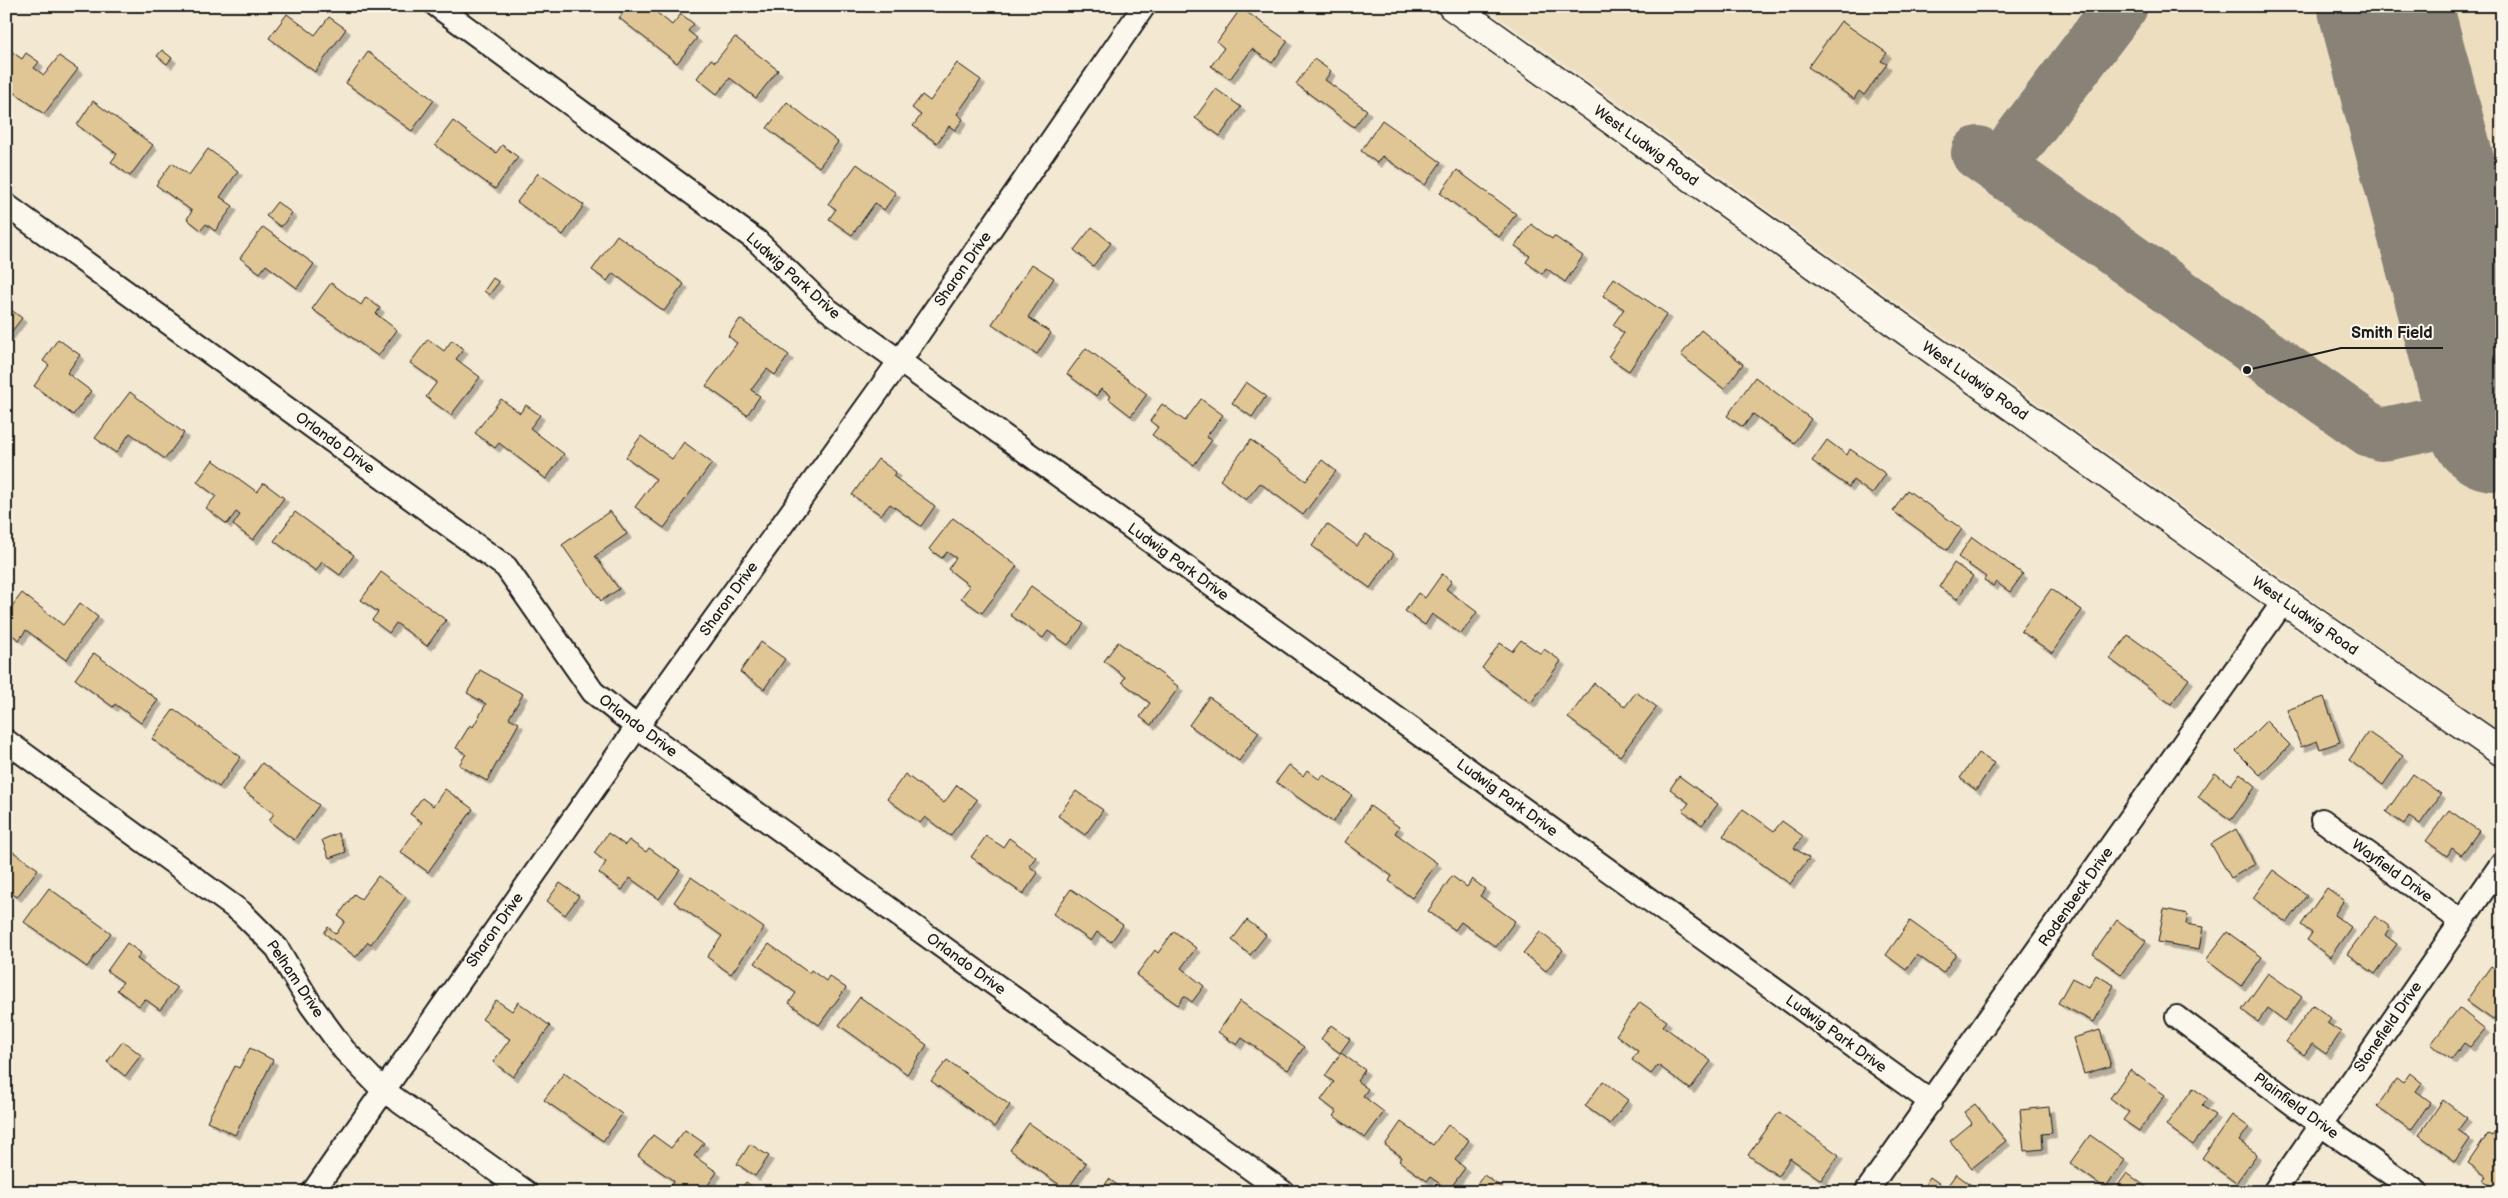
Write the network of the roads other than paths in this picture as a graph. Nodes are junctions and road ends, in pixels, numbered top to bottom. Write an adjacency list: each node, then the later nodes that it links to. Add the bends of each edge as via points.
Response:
1 (436, 6): 5 (street, Ludwig Park Drive, via 757,241 827,310)
2 (1144, 6): 5 (street, Sharon Drive)
3 (1452, 6): 6 (main road, West Ludwig Road)
4 (6, 204): 7 (street, Orlando Drive, via 506,567 593,692)
5 (900, 362): 7 (street, Sharon Drive); 15 (street, Ludwig Park Drive)
6 (2284, 602): 9 (main road, West Ludwig Road); 15 (street, Rodenbeck Drive)
7 (637, 727): 14 (street, Sharon Drive); 19 (street, Orlando Drive)
8 (6, 741): 14 (street, Pelham Drive, via 241,912 277,948 311,1005 344,1050)
9 (2502, 752)
10 (2322, 820): 12 (street, Wayfield Drive)
11 (2502, 863): 12 (street, Stonefield Drive)
12 (2461, 921): 16 (street, Stonefield Drive)
13 (2177, 1017): 16 (street, Plainfield Drive)
14 (384, 1090): 17 (street, Sharon Drive); 18 (street, Pelham Drive)
15 (1931, 1102): 20 (street, Rodenbeck Drive)
16 (2321, 1125): 21 (street, Stonefield Drive); 22 (street, Plainfield Drive)
17 (313, 1192)
18 (526, 1192)
19 (1283, 1192)
20 (1866, 1192)
21 (2274, 1192)
22 (2417, 1192)

